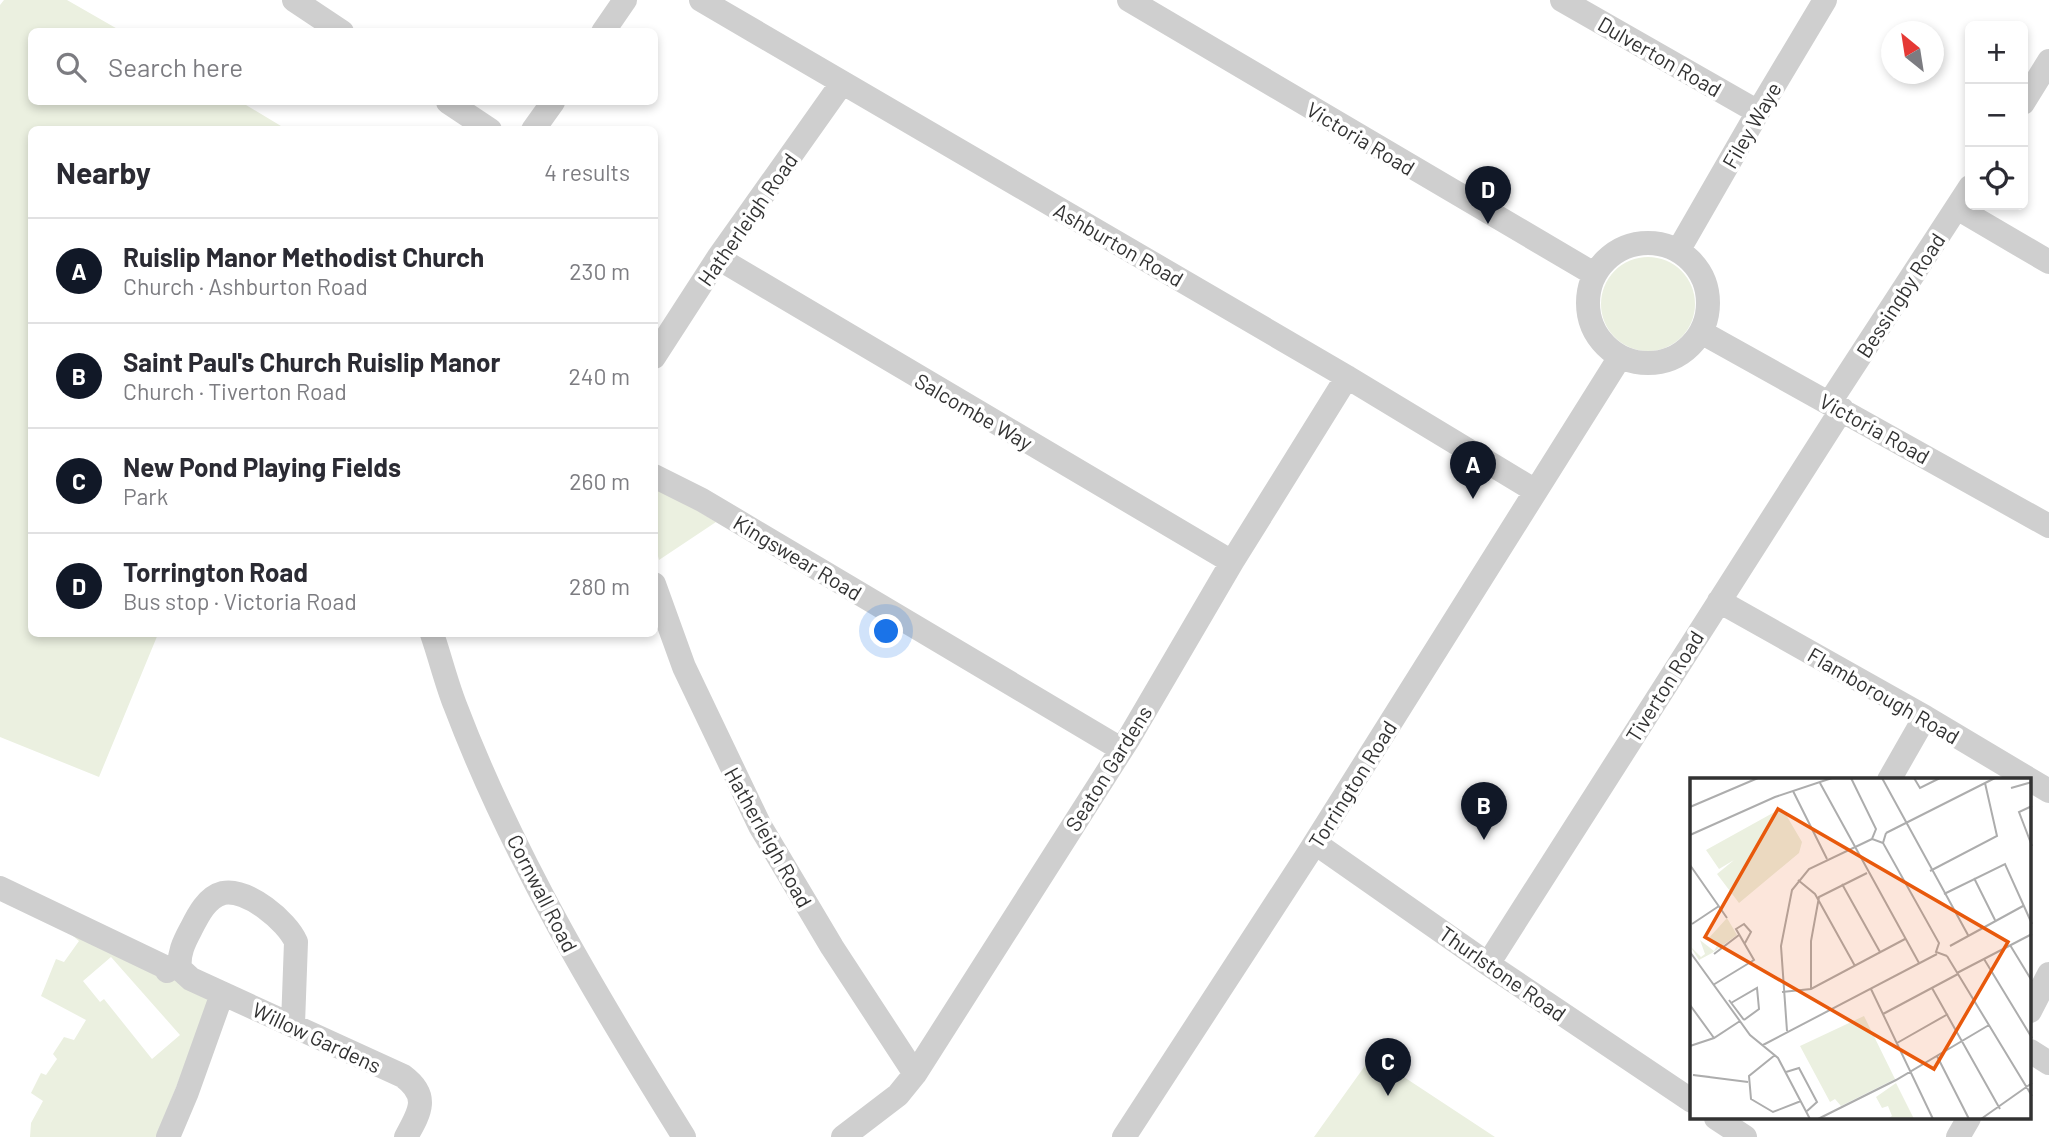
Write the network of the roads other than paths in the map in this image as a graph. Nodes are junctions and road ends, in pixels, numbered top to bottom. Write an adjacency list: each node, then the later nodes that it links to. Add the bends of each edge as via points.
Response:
1 (294, 0): 7 (street)
2 (625, 0): 8 (street)
3 (701, 0): 10 (street, Ashburton Road)
4 (1129, 0): 22 (street, Victoria Road)
5 (1562, 0): 14 (street, Dulverton Road)
6 (1825, 0): 14 (street, Filey Waye)
7 (336, 28)
8 (606, 28)
9 (2049, 61): 11 (street)
10 (842, 83): 20 (street, Hatherleigh Road); 26 (street, Ashburton Road)
11 (2028, 95)
12 (452, 105): 15 (street)
13 (551, 105): 16 (street)
14 (1758, 112): 19 (street, Filey Waye)
15 (484, 126)
16 (536, 126)
17 (1965, 195): 18 (street, Bessingby Road)
18 (1957, 208): 21 (street); 27 (street, Bessingby Road)
19 (1678, 251): 22 (street, via 1660,244 1622,248); 23 (street, via 1693,262 1703,278 1708,296)
20 (718, 258): 24 (street, Hatherleigh Road); 31 (street, Salcombe Way)
21 (2049, 262)
22 (1594, 274): 25 (street, via 1588,314 1595,333)
23 (1701, 332): 25 (street, via 1690,346 1660,362 1642,363); 27 (street, Victoria Road)
24 (658, 351)
25 (1620, 356): 29 (street, Torrington Road)
26 (1347, 377): 29 (street, Ashburton Road); 31 (street, Seaton Gardens)
27 (1836, 406): 30 (street, Victoria Road); 33 (street, Tiverton Road)
28 (658, 478): 36 (street, Kingswear Road)
29 (1534, 490): 41 (street, Torrington Road)
30 (2049, 526)
31 (1232, 562): 36 (street, Seaton Gardens)
32 (658, 595): 51 (street, Hatherleigh Road, via 684,667 760,826)
33 (1719, 601): 35 (street, Flamborough Road); 44 (street, Tiverton Road)
34 (433, 637): 57 (street, Cornwall Road, via 455,704 545,904)
35 (1925, 717): 37 (street); 38 (street, Flamborough Road)
36 (1121, 748): 51 (street, Seaton Gardens)
37 (1890, 778)
38 (2027, 778)
39 (2032, 781): 40 (street, Flamborough Road)
40 (2049, 791)
41 (1315, 843): 44 (street, Thurlstone Road); 59 (street, Torrington Road)
42 (0, 888): 43 (street, via 165,967)
43 (173, 964): 46 (street, Willow Gardens); 48 (street, via 210,899 223,893 239,895 291,930 296,942)
44 (1488, 964): 52 (street, Thurlstone Road)
45 (2049, 974): 47 (street)
46 (222, 994): 48 (street, Willow Gardens); 55 (street)
47 (2032, 1007)
48 (293, 1024): 56 (street, Willow Gardens, via 413,1083 421,1106)
49 (2032, 1052): 50 (street)
50 (2049, 1063)
51 (915, 1074): 58 (street, Seaton Gardens, via 898,1095)
52 (1690, 1100)
53 (1719, 1120): 60 (street)
54 (1968, 1120): 61 (street)
55 (168, 1137)
56 (406, 1137)
57 (684, 1137)
58 (842, 1137)
59 (1124, 1137)
60 (1745, 1137)
61 (1958, 1137)

